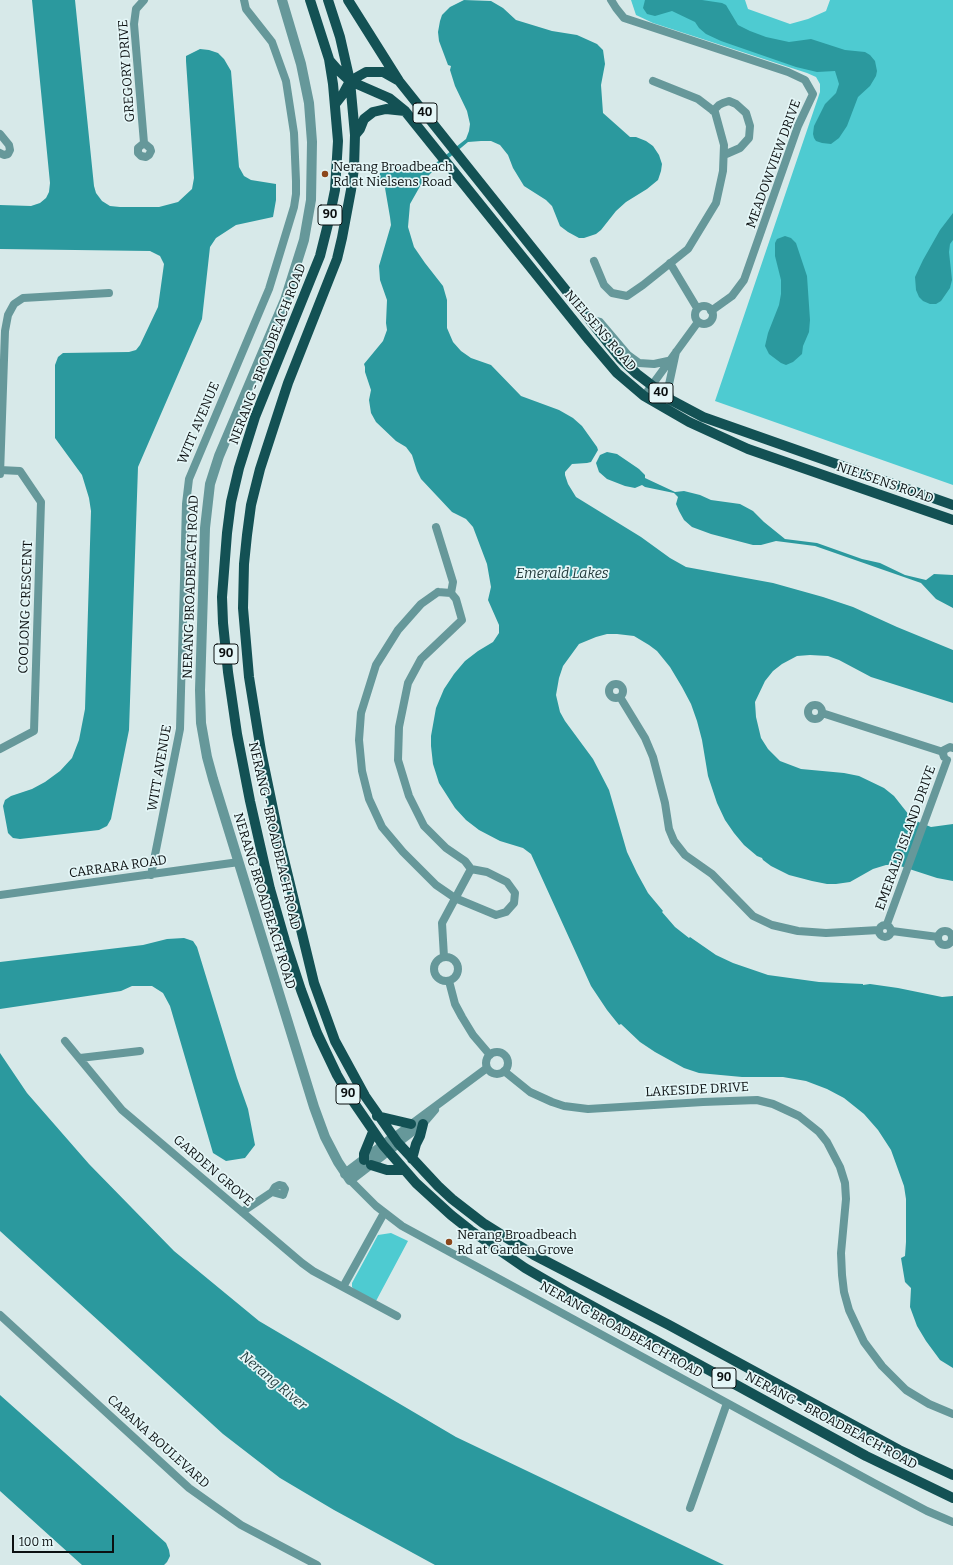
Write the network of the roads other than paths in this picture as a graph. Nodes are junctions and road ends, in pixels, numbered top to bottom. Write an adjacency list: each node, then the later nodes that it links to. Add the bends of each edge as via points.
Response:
1 (144, 0): 17 (street, GREGORY DRIVE, via 136,9 134,24)
2 (244, 0): 46 (street, WITT AVENUE, via 246,9 272,42 286,81 294,133 296,194 269,289 189,479 186,504 180,729)
3 (282, 0): 44 (street, NERANG BROADBEACH ROAD, via 301,64 309,103 313,165 309,213 299,260 285,300 213,470 205,528 201,723 206,757)
4 (310, 0): 8 (main road, NERANG - BROADBEACH ROAD / 90)
5 (328, 0): 9 (main road, NERANG - BROADBEACH ROAD / 90)
6 (348, 0): 10 (main road, NIELSENS ROAD)
7 (611, 0): 24 (street, MEADOWVIEW DRIVE, via 624,18 788,72 805,80 813,94 798,126 744,280 732,296)
8 (329, 59): 9 (main road, NIELSENS ROAD / 40); 12 (main road, NERANG - BROADBEACH ROAD / 90)
9 (350, 81): 10 (main road, 40, via 372,71 383,72); 12 (main road); 13 (main road, NIELSENS ROAD / 40, via 389,98); 16 (main road, NERANG - BROADBEACH ROAD / 90)
10 (399, 81): 25 (main road, NIELSENS ROAD / 40)
11 (653, 81): 14 (street, via 698,99)
12 (336, 103): 63 (main road, NERANG - BROADBEACH ROAD / 90, via 336,173 328,224 318,262 258,410 231,502 223,568 223,623 232,702 250,801 285,941 309,1013 327,1054 348,1094)
13 (405, 111): 16 (main road, via 386,109 372,112 364,119); 30 (main road, NIELSENS ROAD / 40, via 593,345 617,373)
14 (713, 111): 19 (street, via 724,145); 19 (street, via 729,101 746,113 750,126 749,138 740,148)
15 (0, 134): 18 (street, via 10,150 8,154)
16 (355, 135): 60 (main road, NERANG - BROADBEACH ROAD / 90, via 351,190 337,259 276,417 255,486 247,535 243,608 248,670 261,751 314,984 335,1041)
17 (144, 143)
18 (0, 153)
19 (724, 155): 21 (street, via 716,203 688,249)
20 (594, 261): 21 (street, via 604,286 612,293 627,296)
21 (670, 263): 23 (street)
22 (109, 293): 32 (street, via 23,298 14,304 8,315 5,330)
23 (697, 308): 24 (street, via 706,307); 26 (street, via 694,316)
24 (712, 311): 26 (street, via 713,317 710,322)
25 (588, 319): 28 (street, via 600,322 628,355 639,363 654,364); 29 (main road, NIELSENS ROAD / 40, via 620,358)
26 (698, 322): 27 (street)
27 (676, 351): 28 (street); 31 (street, via 668,389)
28 (668, 361): 29 (street)
29 (650, 385): 30 (street); 31 (main road, NIELSENS ROAD / 40)
30 (644, 396): 35 (main road, NIELSENS ROAD / 40, via 689,422 748,449)
31 (671, 400): 34 (main road, NIELSENS ROAD / 40, via 703,418)
32 (0, 470): 33 (street); 41 (street, COOLONG CRESCENT, via 20,471 41,502 34,731)
33 (0, 474)
34 (953, 505)
35 (953, 520)
36 (436, 527): 37 (street, via 453,582)
37 (451, 593): 45 (street, via 456,599 462,620 421,659 408,683 398,727 398,760 410,796 424,826); 48 (street, via 438,592 421,604 398,630 376,665 361,713 359,740 362,771 369,799 382,827 436,885)
38 (620, 697): 49 (street, EMERALD ISLAND DRIVE, via 645,738 653,758 674,842 685,855 712,874 753,916 772,925 798,931 826,933 879,930 881,925)
39 (822, 713): 42 (street, EMERALD ISLAND DRIVE)
40 (953, 748): 42 (street, via 947,748)
41 (0, 749)
42 (943, 752): 43 (street, via 943,756)
43 (950, 760): 49 (street, EMERALD ISLAND DRIVE, via 903,880)
44 (239, 862): 46 (street, CARRARA ROAD); 69 (street, NERANG BROADBEACH ROAD, via 319,1123 332,1152)
45 (471, 869): 48 (street); 48 (street, via 487,872 506,882 515,893 514,903 506,912 496,915)
46 (151, 875): 47 (street, CARRARA ROAD)
47 (0, 895)
48 (455, 898): 51 (street, via 442,923)
49 (889, 928): 50 (street, EMERALD ISLAND DRIVE)
50 (938, 937)
51 (444, 957): 52 (street, via 453,959 458,967 456,976); 52 (street, via 436,961 433,969 436,978)
52 (449, 981): 55 (street, via 455,1004 462,1017 473,1035)
53 (65, 1042): 56 (street, GARDEN GROVE)
54 (140, 1051): 56 (street)
55 (490, 1054): 57 (street, via 486,1061); 58 (street, via 497,1052 505,1056 507,1064)
56 (80, 1058): 71 (street, GARDEN GROVE, via 122,1110)
57 (487, 1068): 58 (street, via 494,1073); 59 (street)
58 (504, 1071): 77 (street, LAKESIDE DRIVE, via 530,1092 564,1106 588,1109 757,1100 799,1116 827,1142 845,1183 841,1253 844,1292 849,1310 864,1342 882,1366 906,1390 929,1404)
59 (438, 1106): 61 (street); 62 (street)
60 (377, 1116): 61 (main road); 64 (main road, NERANG - BROADBEACH ROAD / 90)
61 (411, 1124): 64 (street)
62 (422, 1124): 64 (street); 66 (main road)
63 (373, 1132): 65 (main road, NERANG - BROADBEACH ROAD / 90); 67 (main road, via 364,1154)
64 (396, 1140): 65 (street); 66 (main road, NERANG - BROADBEACH ROAD / 90)
65 (385, 1148): 67 (street); 68 (main road, NERANG - BROADBEACH ROAD / 90)
66 (412, 1159): 78 (main road, NERANG - BROADBEACH ROAD / 90, via 452,1199 516,1245 899,1450)
67 (367, 1163): 68 (main road, via 387,1170); 69 (street)
68 (404, 1170): 79 (main road, NERANG - BROADBEACH ROAD / 90, via 451,1215 525,1268 873,1459)
69 (348, 1177): 72 (street, NERANG BROADBEACH ROAD)
70 (272, 1192): 71 (street)
71 (242, 1212): 73 (street, GARDEN GROVE, via 302,1263)
72 (384, 1213): 73 (street); 76 (street, NERANG BROADBEACH ROAD, via 402,1226)
73 (343, 1287): 75 (street, GARDEN GROVE)
74 (0, 1315): 82 (street, CABANA BOULEVARD, via 189,1488 241,1525)
75 (397, 1316)
76 (727, 1403): 80 (street); 81 (street, NERANG BROADBEACH ROAD, via 926,1511)
77 (953, 1414)
78 (953, 1476)
79 (953, 1498)
80 (690, 1508)
81 (953, 1522)
82 (317, 1565)

